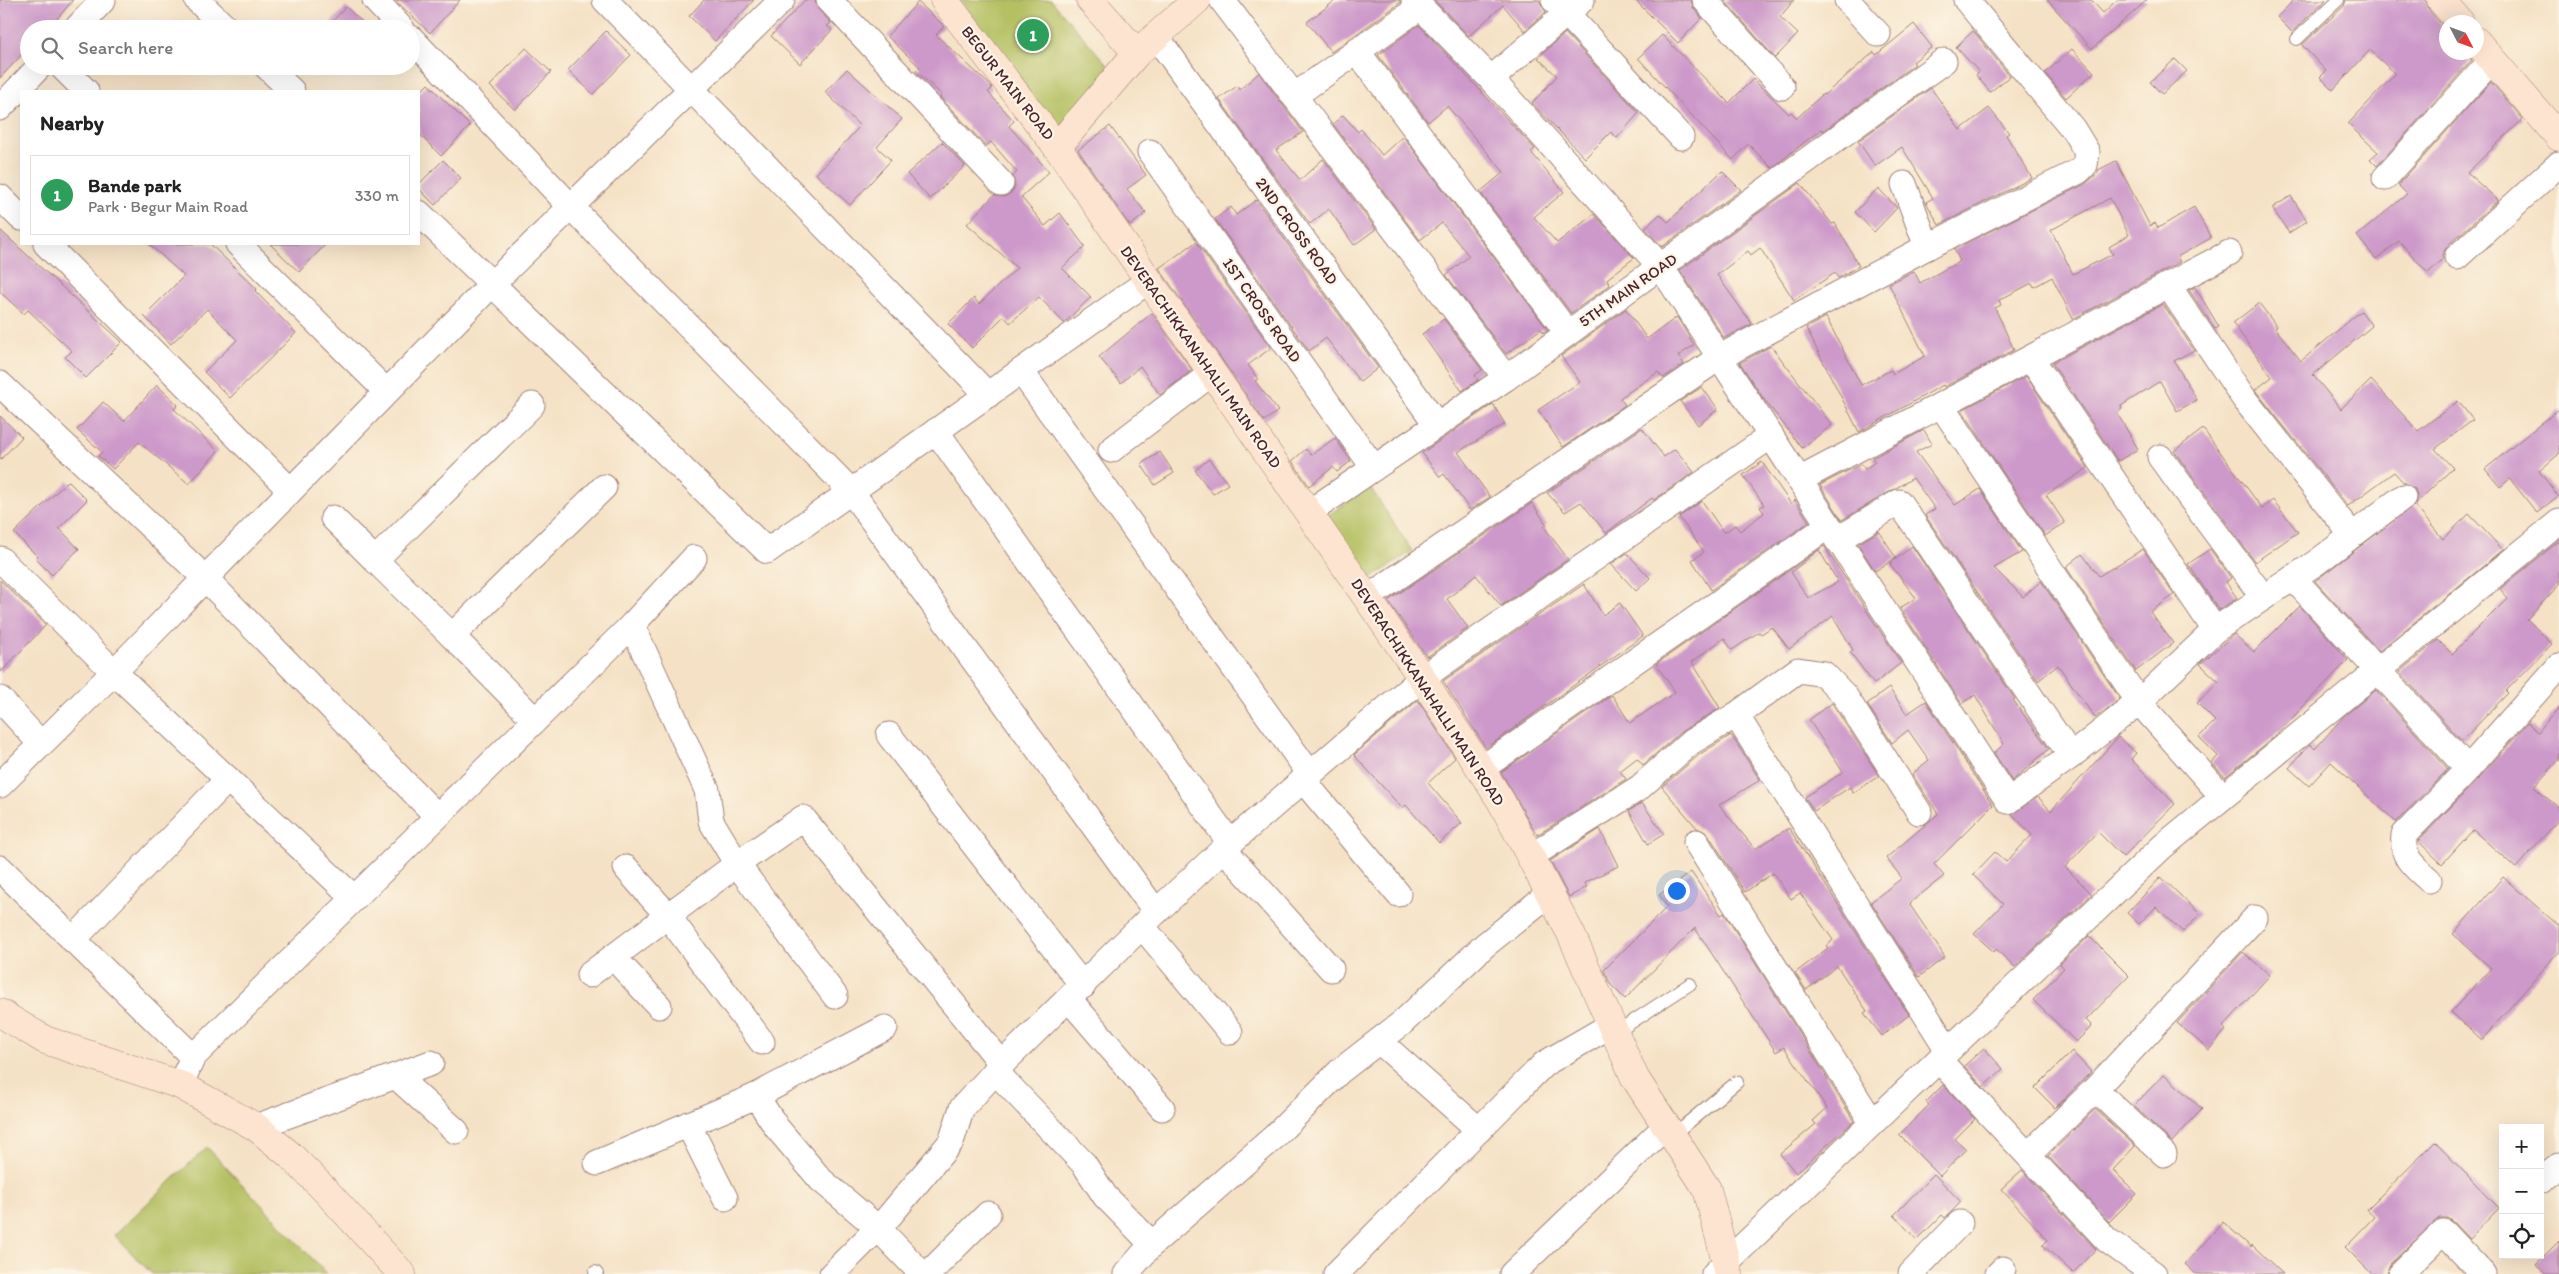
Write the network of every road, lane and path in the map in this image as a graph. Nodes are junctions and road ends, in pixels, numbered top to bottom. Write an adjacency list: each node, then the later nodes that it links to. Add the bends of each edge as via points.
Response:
1 (104, 0): 19 (street)
2 (197, 0): 20 (street)
3 (375, 0): 21 (street)
4 (605, 0): 37 (street)
5 (782, 0): 37 (street)
6 (829, 0): 46 (street)
7 (944, 0): 42 (street, BEGUR MAIN ROAD)
8 (1090, 0): 24 (street)
9 (1197, 0): 24 (street, BEGUR MAIN ROAD)
10 (1222, 0): 38 (street)
11 (1705, 0): 34 (street)
12 (1847, 0): 22 (street)
13 (1966, 0): 54 (street, via 2073,129 2087,152 2085,165 2079,171)
14 (2338, 0): 23 (lane)
15 (2441, 0): 18 (street)
16 (1417, 4): 26 (street); 33 (street)
17 (1567, 5): 33 (street); 40 (street)
18 (2454, 15)
19 (85, 20)
20 (218, 20)
21 (394, 20)
22 (1878, 34)
23 (2297, 39)
24 (1147, 45): 42 (street, BEGUR MAIN ROAD); 72 (street, 2ND CROSS ROAD)
25 (420, 48): 49 (street)
26 (1358, 51): 38 (street); 61 (street)
27 (2484, 51): 41 (street)
28 (2477, 60): 45 (street)
29 (1944, 61): 57 (street, 5TH MAIN ROAD)
30 (31, 75): 39 (street)
31 (70, 75): 35 (street)
32 (275, 75): 36 (street)
33 (1491, 78): 57 (street)
34 (1782, 88)
35 (85, 90)
36 (291, 90)
37 (690, 91): 49 (street); 69 (street)
38 (1294, 96): 66 (street)
39 (0, 108)
40 (1681, 137)
41 (2559, 137)
42 (1057, 148): 58 (street, DEVERACHIKKANAHALLI MAIN ROAD)
43 (1150, 152): 77 (street, 1ST CROSS ROAD)
44 (2559, 164): 56 (street)
45 (2384, 178)
46 (1001, 183)
47 (1904, 184): 54 (street)
48 (0, 197): 51 (street)
49 (572, 208): 59 (street); 81 (street)
50 (420, 214): 59 (street)
51 (20, 217)
52 (47, 245): 80 (street)
53 (239, 245): 68 (street)
54 (1927, 247): 62 (street)
55 (2229, 253): 60 (street)
56 (2457, 257)
57 (1661, 267): 61 (street, 5TH MAIN ROAD); 62 (street)
58 (1148, 281): 64 (street); 65 (street, DEVERACHIKKANAHALLI MAIN ROAD)
59 (492, 284): 68 (street); 81 (street, via 767,551)
60 (2168, 286): 63 (street); 87 (street, via 2245,400)
61 (1567, 332): 66 (street, 5TH MAIN ROAD)
62 (1720, 357): 74 (street); 94 (street)
63 (2031, 358): 71 (street); 96 (street)
64 (1021, 371): 69 (street); 111 (street)
65 (1212, 373): 75 (street); 83 (street, DEVERACHIKKANAHALLI MAIN ROAD)
66 (1506, 378): 72 (street, 5TH MAIN ROAD)
67 (0, 384): 91 (street)
68 (386, 391): 80 (street)
69 (988, 395): 73 (street)
70 (532, 405): 90 (street)
71 (1941, 406): 78 (street); 103 (street)
72 (1437, 425): 77 (street, 5TH MAIN ROAD)
73 (936, 431): 81 (street); 118 (street)
74 (1771, 436): 78 (street); 101 (street)
75 (1112, 450)
76 (2160, 457): 93 (street)
77 (1374, 468): 83 (street, 5TH MAIN ROAD)
78 (1800, 480): 86 (street)
79 (604, 487): 97 (street)
80 (290, 490): 91 (street)
81 (852, 491): 129 (street)
82 (2403, 497): 87 (street)
83 (1308, 513): 94 (street, DEVERACHIKKANAHALLI MAIN ROAD)
84 (333, 518): 90 (street)
85 (2559, 522): 99 (street)
86 (1833, 533): 108 (street, via 1899,502); 108 (street, via 2008,801); 109 (street)
87 (2352, 535): 92 (street)
88 (694, 558): 95 (street)
89 (0, 559): 100 (street)
90 (375, 560): 97 (street)
91 (205, 578): 100 (street); 116 (street)
92 (2293, 578): 93 (street); 99 (street)
93 (2263, 597): 96 (street)
94 (1367, 598): 101 (street, DEVERACHIKKANAHALLI MAIN ROAD)
95 (632, 625): 105 (street); 120 (street, via 707,790 711,821)
96 (2215, 630): 103 (street)
97 (452, 636): 105 (street)
98 (2559, 666): 110 (street)
99 (2378, 670): 110 (street); 114 (street)
100 (114, 672): 107 (street); 112 (street)
101 (1422, 678): 109 (street, DEVERACHIKKANAHALLI MAIN ROAD); 111 (street)
102 (0, 699): 107 (street)
103 (2139, 702): 108 (street); 114 (street)
104 (1736, 715): 115 (street, via 1798,670 1824,674 1845,696); 119 (street, via 1691,742 1639,788); 144 (street)
105 (536, 720): 116 (street)
106 (889, 735): 135 (street)
107 (41, 744): 113 (street)
108 (2071, 756)
109 (1481, 769): 119 (street, DEVERACHIKKANAHALLI MAIN ROAD)
110 (2468, 769): 123 (street, via 2404,835 2402,848 2411,863)
111 (1306, 777): 118 (street); 125 (street)
112 (228, 779): 126 (street); 130 (street)
113 (0, 785)
114 (2223, 797): 144 (street, via 2162,847)
115 (1919, 812)
116 (437, 816): 126 (street)
117 (1696, 842): 154 (street)
118 (1227, 846): 129 (street); 132 (street)
119 (1531, 856): 124 (street, DEVERACHIKKANAHALLI MAIN ROAD)
120 (738, 864): 127 (street); 136 (street); 147 (street, via 803,818)
121 (0, 868): 130 (street)
122 (626, 868): 127 (street)
123 (2429, 880)
124 (1550, 892): 140 (street, DEVERACHIKKANAHALLI MAIN ROAD); 142 (street)
125 (1398, 894)
126 (354, 898): 145 (street)
127 (668, 916): 131 (street); 143 (street)
128 (2255, 918): 151 (street)
129 (1149, 919): 135 (street); 141 (street)
130 (73, 940): 145 (street)
131 (613, 957): 133 (street); 137 (street)
132 (1331, 969)
133 (589, 975)
134 (1690, 984): 140 (lane)
135 (1076, 993): 147 (street); 153 (street)
136 (835, 996)
137 (659, 1006)
138 (0, 1013): 150 (street, via 45,1040)
139 (885, 1028): 152 (street)
140 (1613, 1029): 157 (street, via 1544,1064); 159 (street, DEVERACHIKKANAHALLI MAIN ROAD, via 1635,1078)
141 (1230, 1032)
142 (1379, 1041): 157 (street); 169 (street, via 1340,1071 1273,1138)
143 (762, 1042)
144 (1944, 1055): 154 (street); 161 (street)
145 (193, 1057): 150 (street)
146 (431, 1063): 148 (street)
147 (999, 1067): 168 (street, via 962,1108 951,1142); 169 (street, via 1084,1164 1105,1196)
148 (396, 1077): 156 (street); 158 (street)
149 (1737, 1082): 159 (lane)
150 (180, 1085): 156 (street)
151 (2095, 1089): 160 (street); 161 (street)
152 (756, 1096): 155 (street); 168 (street, via 777,1128 821,1180)
153 (1162, 1108)
154 (1872, 1122): 170 (street)
155 (688, 1124): 162 (street); 165 (street)
156 (256, 1128): 171 (street, via 326,1190)
157 (1478, 1130): 176 (street)
158 (456, 1131)
159 (1669, 1131): 170 (street, DEVERACHIKKANAHALLI MAIN ROAD, via 1707,1189); 177 (street)
160 (2164, 1154)
161 (2028, 1155): 179 (street, via 2107,1240)
162 (598, 1163)
163 (2559, 1166): 164 (street)
164 (2544, 1178)
165 (725, 1198)
166 (988, 1214): 174 (street)
167 (1960, 1223): 178 (street)
168 (878, 1228): 172 (street); 173 (street)
169 (1152, 1244): 175 (street)
170 (1723, 1270)
171 (402, 1274)
172 (832, 1274)
173 (922, 1274)
174 (928, 1274)
175 (1126, 1274)
176 (1336, 1274)
177 (1512, 1274)
178 (1911, 1274)
179 (2154, 1274)
180 (2400, 1274): 181 (street, via 2443,1232)
181 (2483, 1274)

